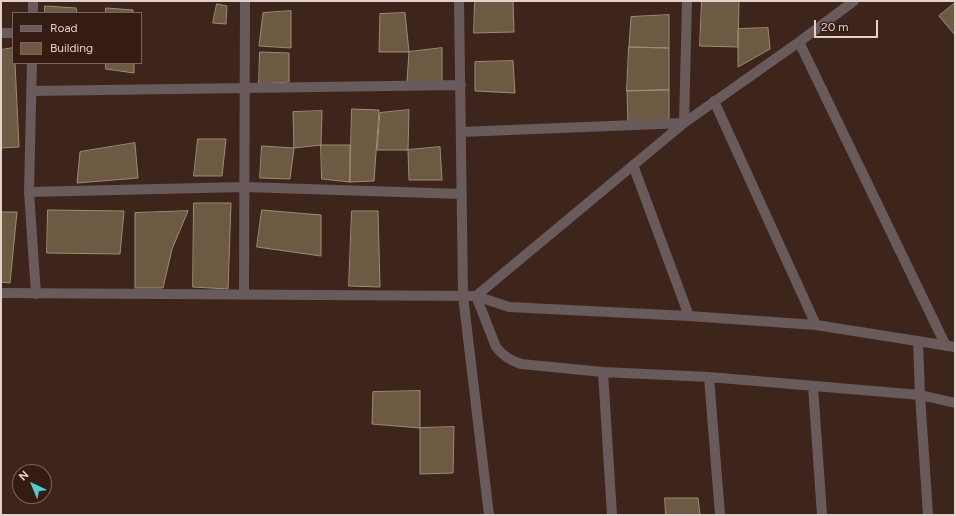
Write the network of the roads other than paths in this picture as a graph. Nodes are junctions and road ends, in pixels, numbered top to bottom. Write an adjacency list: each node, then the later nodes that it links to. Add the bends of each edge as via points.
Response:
1 (33, 1): 6 (street)
2 (245, 1): 12 (street)
3 (459, 1): 11 (street)
4 (687, 1): 15 (street)
5 (854, 1): 9 (street)
6 (33, 12)
7 (1, 33): 8 (street)
8 (12, 33)
9 (799, 42): 14 (street); 29 (street)
10 (32, 64): 13 (street)
11 (461, 85): 12 (street); 16 (street)
12 (244, 88): 13 (street); 18 (street)
13 (31, 91): 19 (street)
14 (714, 101): 15 (street); 27 (street)
15 (684, 123): 16 (street); 17 (street)
16 (461, 132): 20 (street)
17 (633, 165): 25 (street); 26 (street)
18 (244, 187): 19 (street); 20 (street); 23 (street)
19 (29, 192): 22 (street)
20 (462, 194): 24 (street)
21 (1, 294): 22 (street)
22 (36, 294): 23 (street)
23 (244, 295): 24 (street)
24 (463, 296): 25 (street); 35 (street)
25 (476, 296): 26 (street, via 509,307); 30 (street, via 496,347 511,361)
26 (689, 316): 27 (street)
27 (816, 325): 28 (street)
28 (918, 341): 29 (street); 33 (street)
29 (951, 346)
30 (603, 372): 31 (street); 36 (street)
31 (709, 377): 32 (street); 37 (street)
32 (813, 386): 33 (street); 38 (street)
33 (920, 395): 34 (street); 39 (street)
34 (955, 403)
35 (489, 515)
36 (612, 515)
37 (720, 515)
38 (822, 515)
39 (928, 515)

